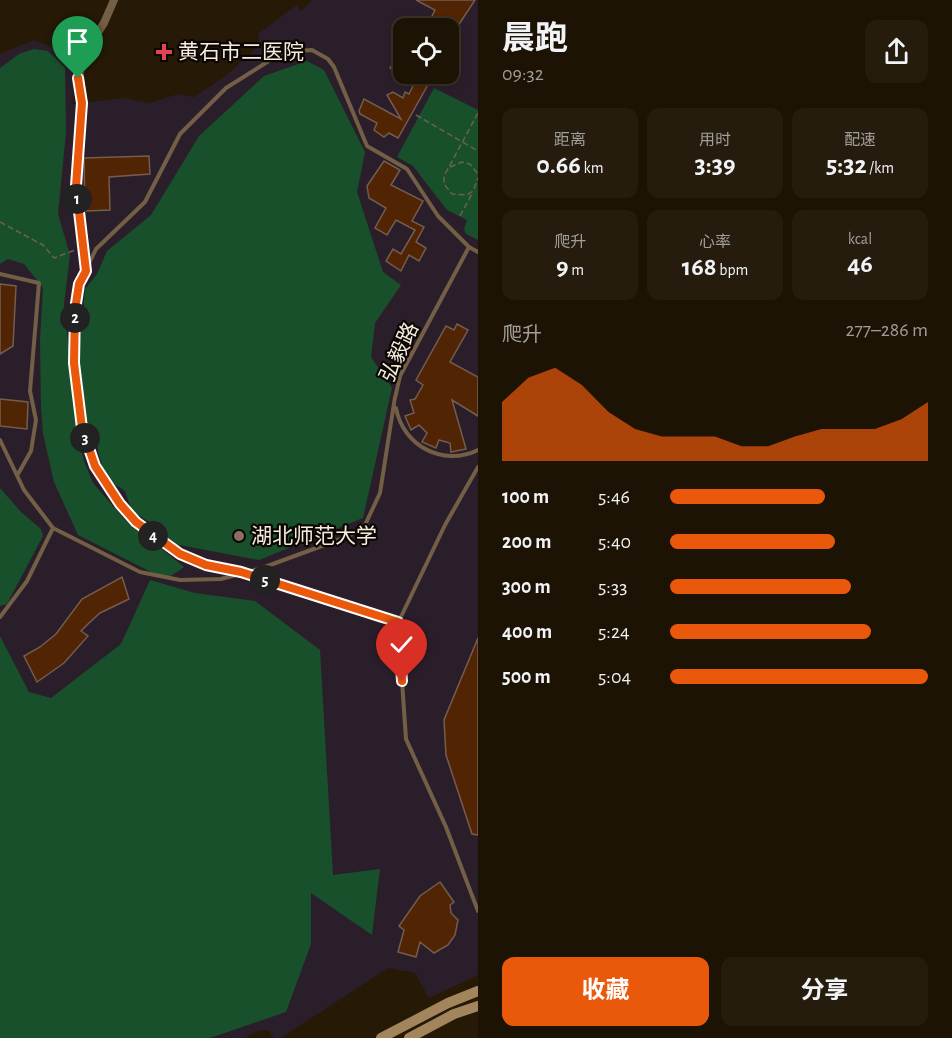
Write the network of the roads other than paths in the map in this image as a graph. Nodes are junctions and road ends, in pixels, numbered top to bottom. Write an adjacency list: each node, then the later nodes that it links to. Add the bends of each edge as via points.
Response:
1 (114, 0): 4 (street, via 79,62 82,103 76,186)
2 (469, 247): 3 (lane); 4 (lane, via 438,216 406,169 368,146 334,66 312,50 283,52 226,88 180,134 145,202 96,249); 6 (lane, 弘毅路, via 400,376)
3 (478, 252)
4 (86, 271): 12 (lane, via 79,284 75,310 74,363 82,428 95,466 120,504 155,538 206,565)
5 (0, 274): 10 (lane, via 39,283 30,391 36,420 31,451)
6 (395, 398): 8 (lane, 弘毅路, via 400,422 415,443 449,456); 12 (lane, via 380,493 365,525 349,536)
7 (0, 440): 10 (lane)
8 (478, 450)
9 (478, 467): 14 (lane)
10 (17, 475): 11 (lane)
11 (53, 528): 12 (lane, via 140,572 180,580 221,579); 13 (lane, via 27,581)
12 (241, 572): 14 (lane)
13 (0, 616)
14 (398, 622): 15 (lane, via 406,739)
15 (478, 910)
16 (478, 990): 18 (main road)
17 (478, 1006): 19 (main road)
18 (381, 1038)
19 (410, 1038)

